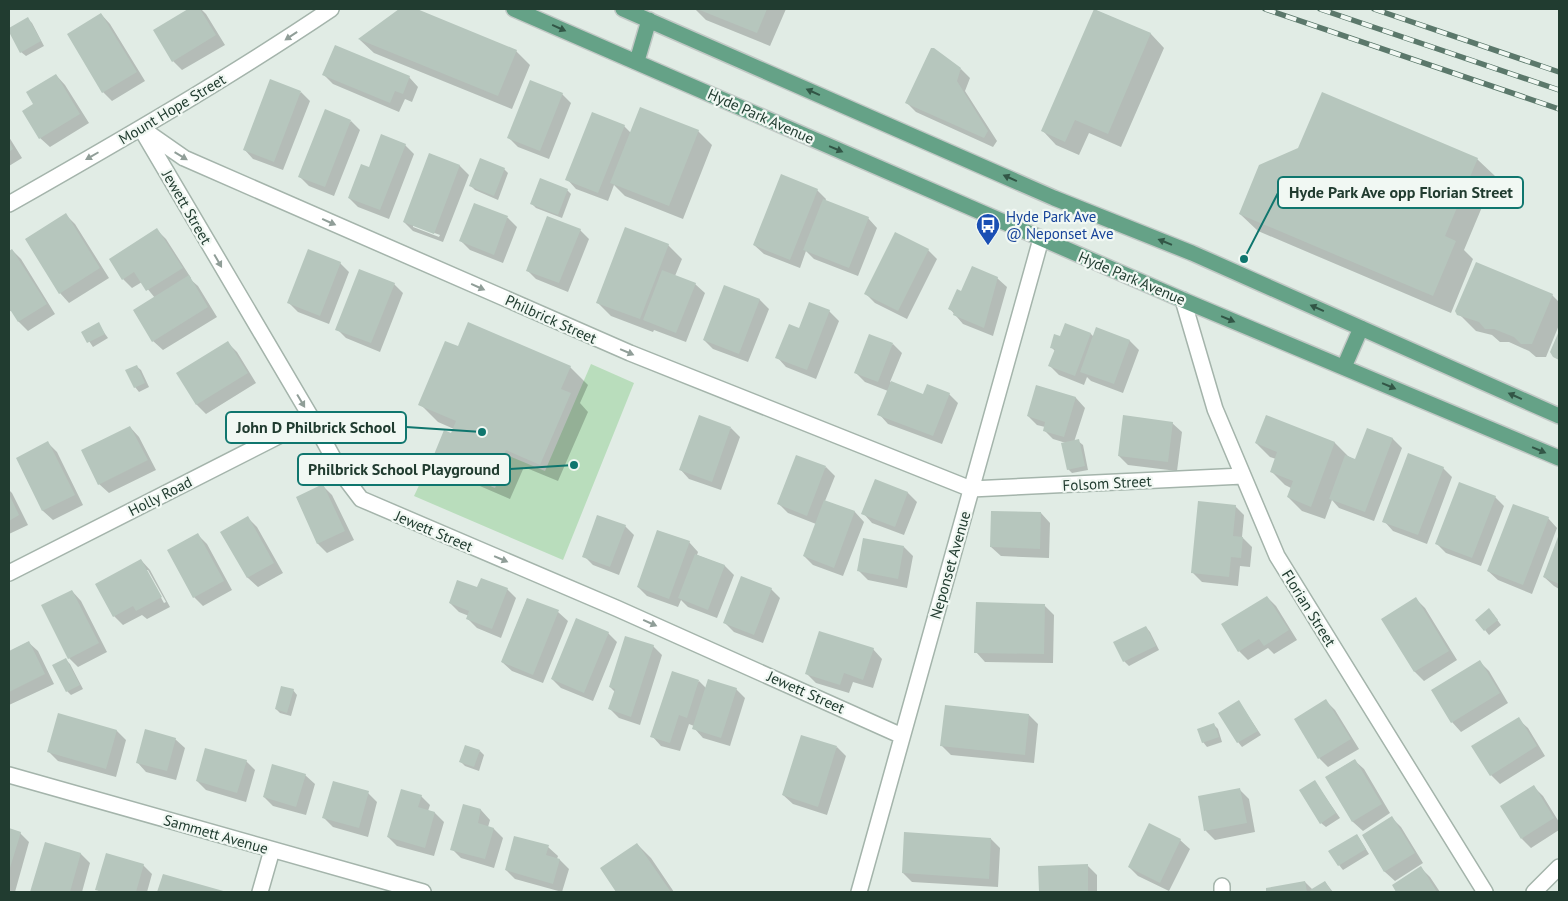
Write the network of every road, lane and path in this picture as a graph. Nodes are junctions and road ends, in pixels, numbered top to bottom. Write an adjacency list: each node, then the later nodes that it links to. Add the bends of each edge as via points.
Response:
1 (331, 9): 6 (street, Mount Hope Street, one-way to 6, via 278,45)
2 (514, 9): 5 (main road, Hyde Park Avenue, one-way to 5)
3 (623, 9): 4 (main road)
4 (651, 14): 5 (main road); 10 (main road, one-way to 4, via 1192,253 1054,198)
5 (638, 61): 8 (main road, Hyde Park Avenue, one-way to 8)
6 (140, 128): 7 (street, Mount Hope Street, one-way to 7); 13 (street, Jewett Street, one-way to 13); 16 (street, Philbrick Street, one-way to 16, via 184,158 630,353)
7 (9, 204)
8 (1041, 239): 9 (main road, Hyde Park Avenue); 16 (street, Neponset Avenue)
9 (1183, 300): 11 (main road, Hyde Park Avenue, one-way to 11); 15 (street, Florian Street, via 1215,409)
10 (1361, 328): 11 (main road); 12 (main road, one-way to 10)
11 (1344, 368): 14 (main road, Hyde Park Avenue, one-way to 14)
12 (1559, 416)
13 (312, 419): 17 (street, Holly Road); 18 (street, Jewett Street, one-way to 18, via 342,474 361,499)
14 (1559, 458)
15 (1243, 476): 16 (street, Folsom Street); 25 (street, Florian Street, via 1276,556)
16 (971, 490): 18 (street, Neponset Avenue)
17 (9, 573)
18 (902, 736): 24 (street, Neponset Avenue)
19 (9, 775): 20 (street, Sammett Avenue)
20 (272, 850): 22 (street); 23 (street, Sammett Avenue)
21 (1559, 867): 26 (street)
22 (260, 892)
23 (422, 892)
24 (859, 892)
25 (1485, 892)
26 (1534, 892)

